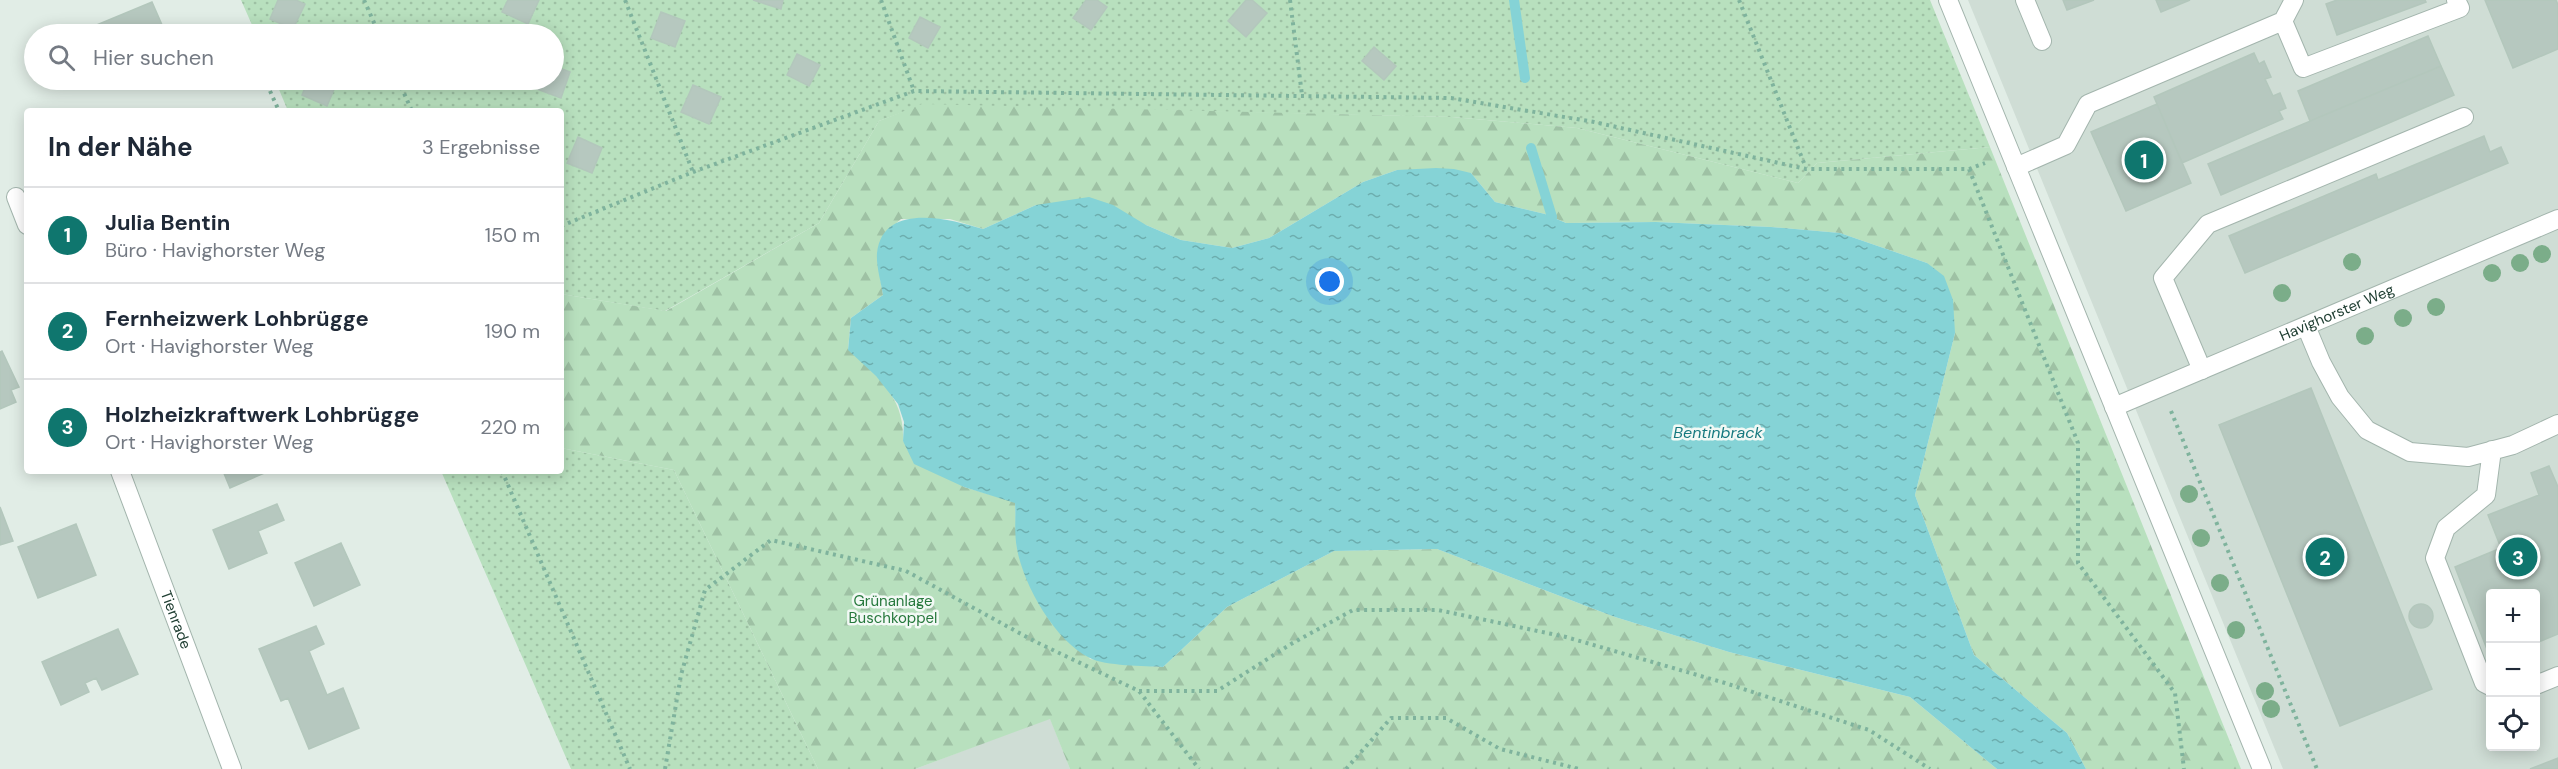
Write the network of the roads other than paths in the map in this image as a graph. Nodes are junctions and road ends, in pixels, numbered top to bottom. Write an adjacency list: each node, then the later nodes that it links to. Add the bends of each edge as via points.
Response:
1 (1948, 0): 8 (street)
2 (2025, 0): 6 (street)
3 (2294, 0): 5 (street)
4 (2456, 0): 5 (street, via 2460,8 2303,68)
5 (2283, 21): 8 (street, via 2088,104 2066,145)
6 (2042, 41)
7 (2464, 117): 13 (street, via 2208,224 2163,278)
8 (2013, 159): 14 (street)
9 (16, 197): 10 (street)
10 (24, 217)
11 (2556, 224): 12 (street, Havighorster Weg)
12 (2306, 326): 13 (street, Havighorster Weg); 16 (street, via 2340,397 2367,430 2410,452 2468,457)
13 (2202, 370): 14 (street, Havighorster Weg)
14 (2114, 407): 22 (street)
15 (2558, 424): 16 (street, via 2513,445)
16 (2492, 450): 20 (street, via 2486,495 2446,528 2435,558)
17 (121, 474): 21 (street, Tienrade)
18 (2558, 676): 19 (street)
19 (2540, 683)
20 (2486, 684)
21 (232, 769)
22 (2262, 769)

